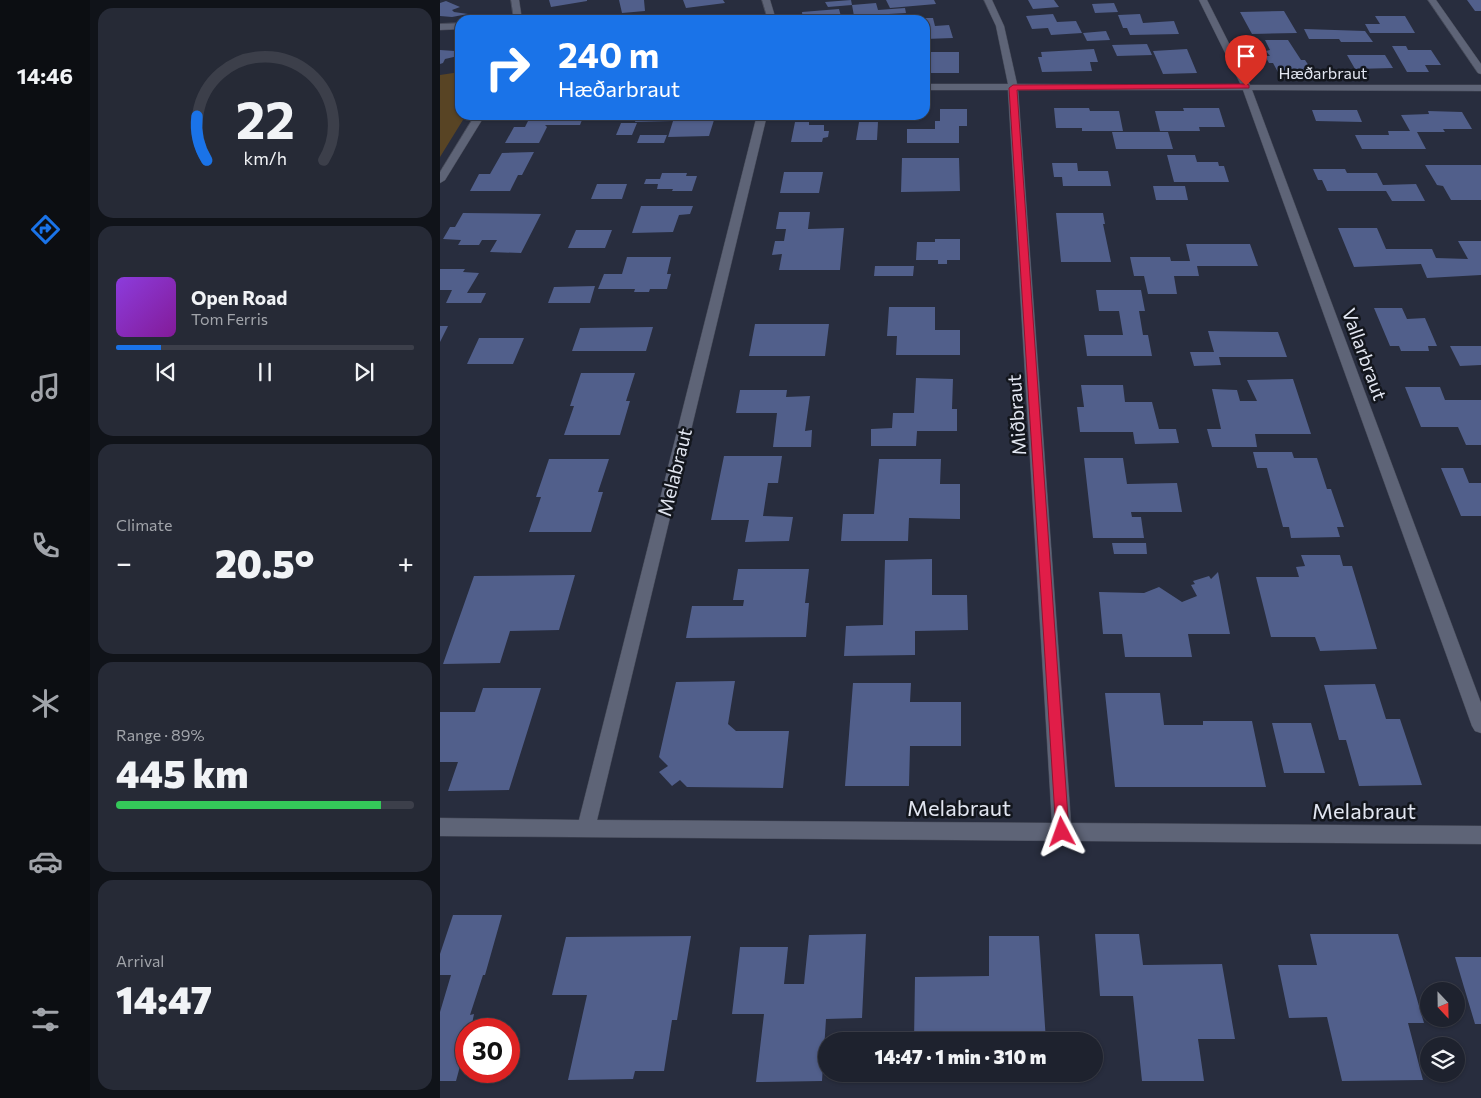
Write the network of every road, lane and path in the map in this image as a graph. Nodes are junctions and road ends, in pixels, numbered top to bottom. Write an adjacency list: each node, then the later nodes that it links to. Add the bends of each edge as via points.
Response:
1 (515, 0): 6 (street)
2 (766, 0): 7 (street)
3 (988, 0): 13 (street, Miðbraut, via 1000,26)
4 (1203, 0): 11 (street, Vallarbraut)
5 (1432, 0): 10 (street)
6 (517, 15)
7 (770, 15)
8 (455, 26): 9 (street)
9 (440, 28)
10 (1481, 71)
11 (1246, 86): 13 (street, Hæðarbraut); 14 (street, Hæðarbraut); 18 (street, Vallarbraut)
12 (930, 87): 13 (street, Hæðarbraut)
13 (1013, 88): 21 (street, Miðbraut)
14 (1481, 88)
15 (477, 120): 17 (street)
16 (761, 120): 20 (street, Melabraut)
17 (440, 180)
18 (1481, 726)
19 (440, 827): 20 (street, Melabraut)
20 (586, 828): 21 (street, Melabraut)
21 (1062, 832): 22 (street, Melabraut)
22 (1481, 834)

